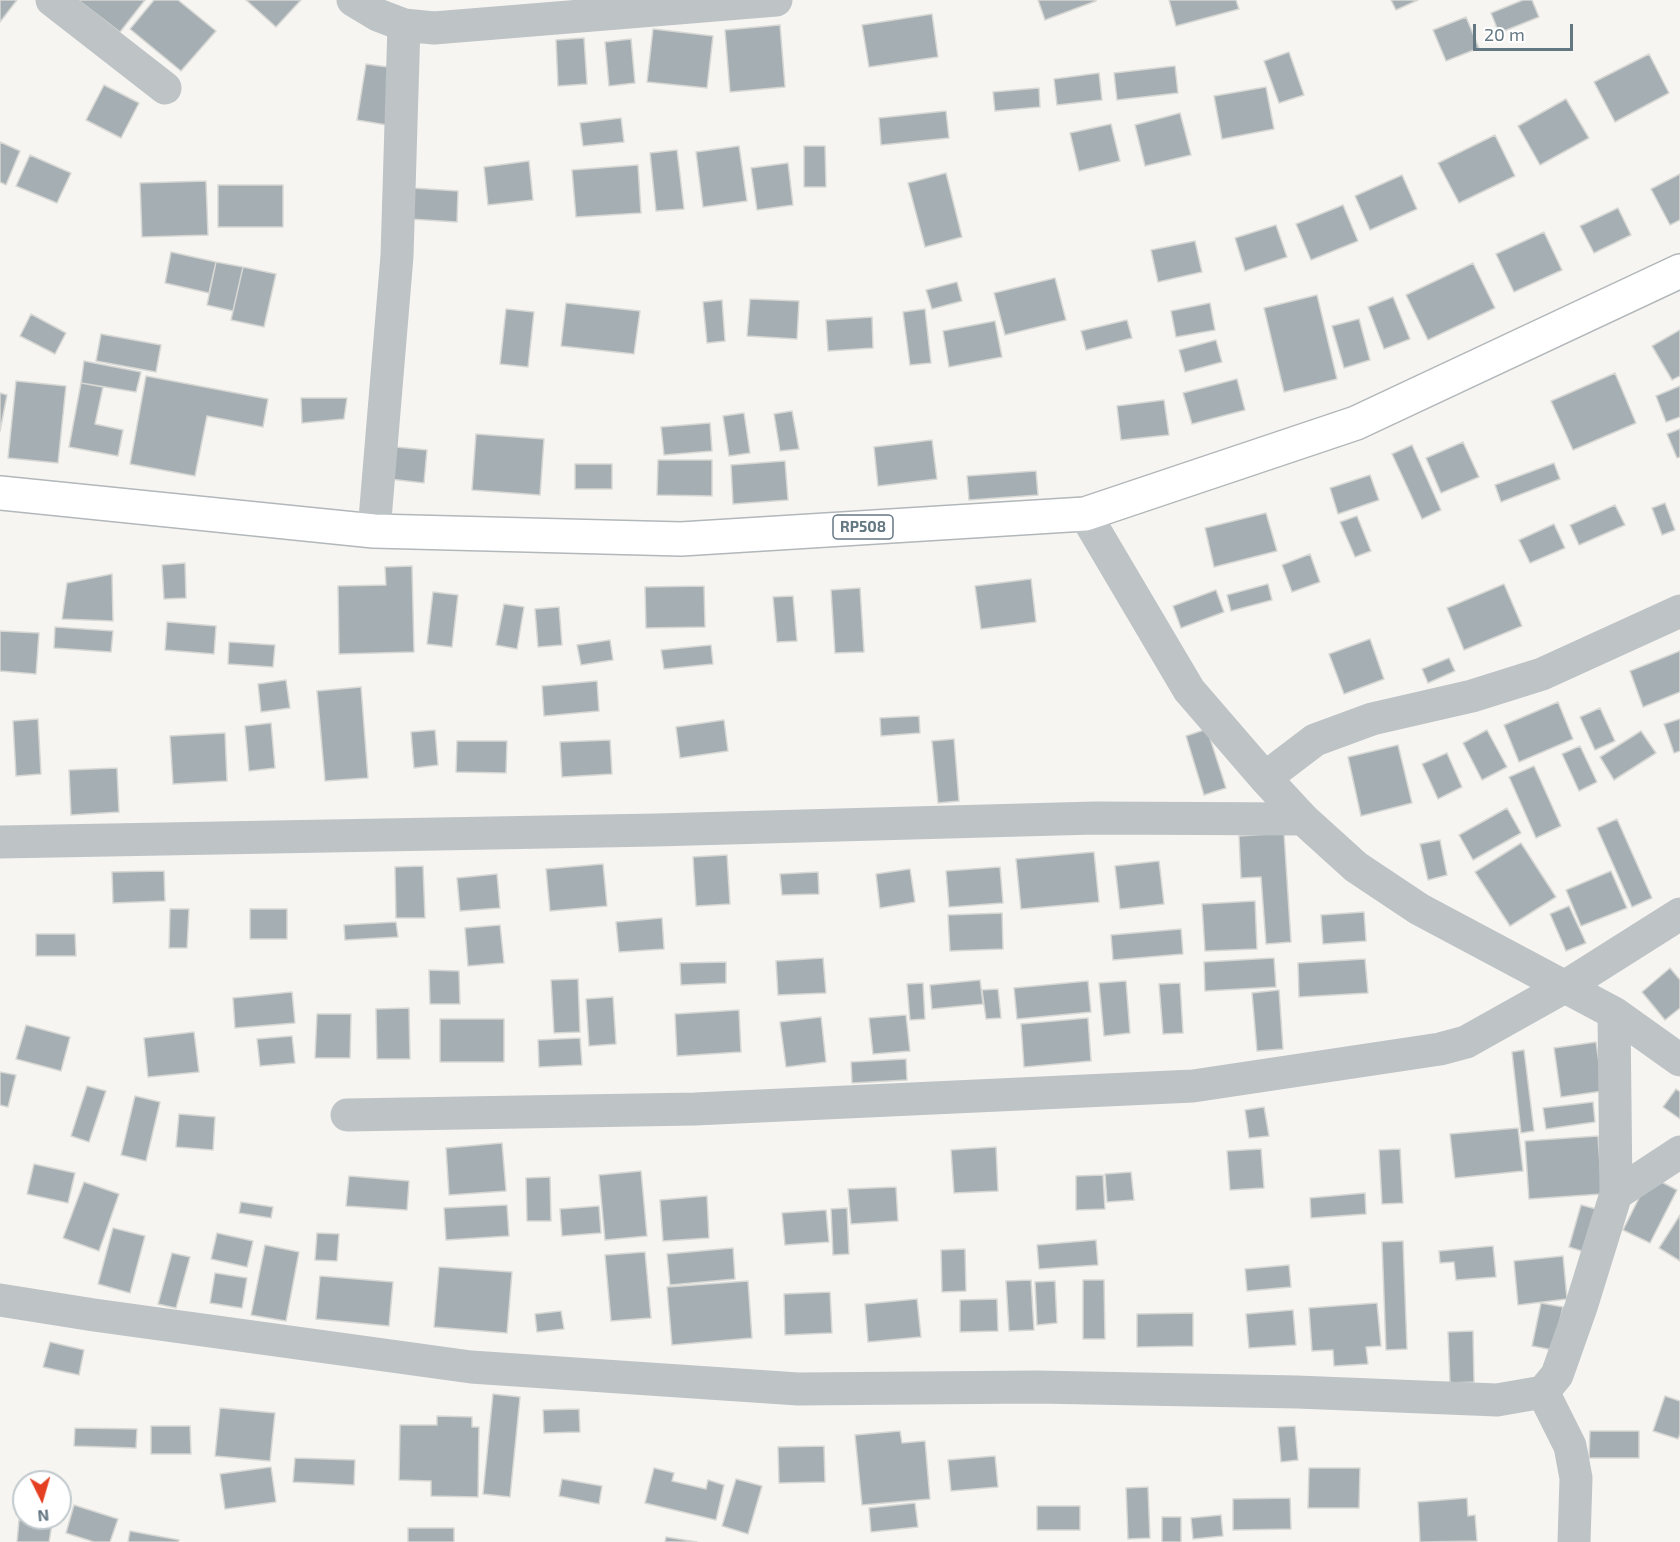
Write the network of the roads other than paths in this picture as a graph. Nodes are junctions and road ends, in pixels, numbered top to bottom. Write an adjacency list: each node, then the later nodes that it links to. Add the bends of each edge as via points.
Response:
1 (52, 0): 5 (street)
2 (353, 0): 4 (street)
3 (776, 0): 4 (street, via 434,28)
4 (404, 25): 9 (street, via 397,256)
5 (165, 88)
6 (1680, 271): 8 (main road, RP508, via 1356,423)
7 (0, 493): 9 (main road, RP508)
8 (1085, 514): 9 (main road, RP508, via 681,539); 11 (street, via 1189,690)
9 (374, 531)
10 (1680, 611): 11 (street, via 1542,674 1472,696 1372,719 1315,740)
11 (1264, 777): 12 (street)
12 (1303, 819): 13 (street, via 1095,818); 15 (street, via 1356,867 1419,909)
13 (0, 842)
14 (1680, 914): 15 (street)
15 (1566, 986): 16 (street); 18 (street, via 1466,1042 1440,1049 1193,1086 695,1109)
16 (1614, 1013): 17 (street); 20 (street)
17 (1680, 1060)
18 (347, 1115)
19 (1680, 1152): 20 (street)
20 (1616, 1194): 22 (street, via 1557,1375)
21 (0, 1299): 22 (street, via 471,1367 798,1389 1037,1387 1497,1400)
22 (1543, 1392): 23 (street, via 1570,1446 1576,1478)
23 (1574, 1542)

